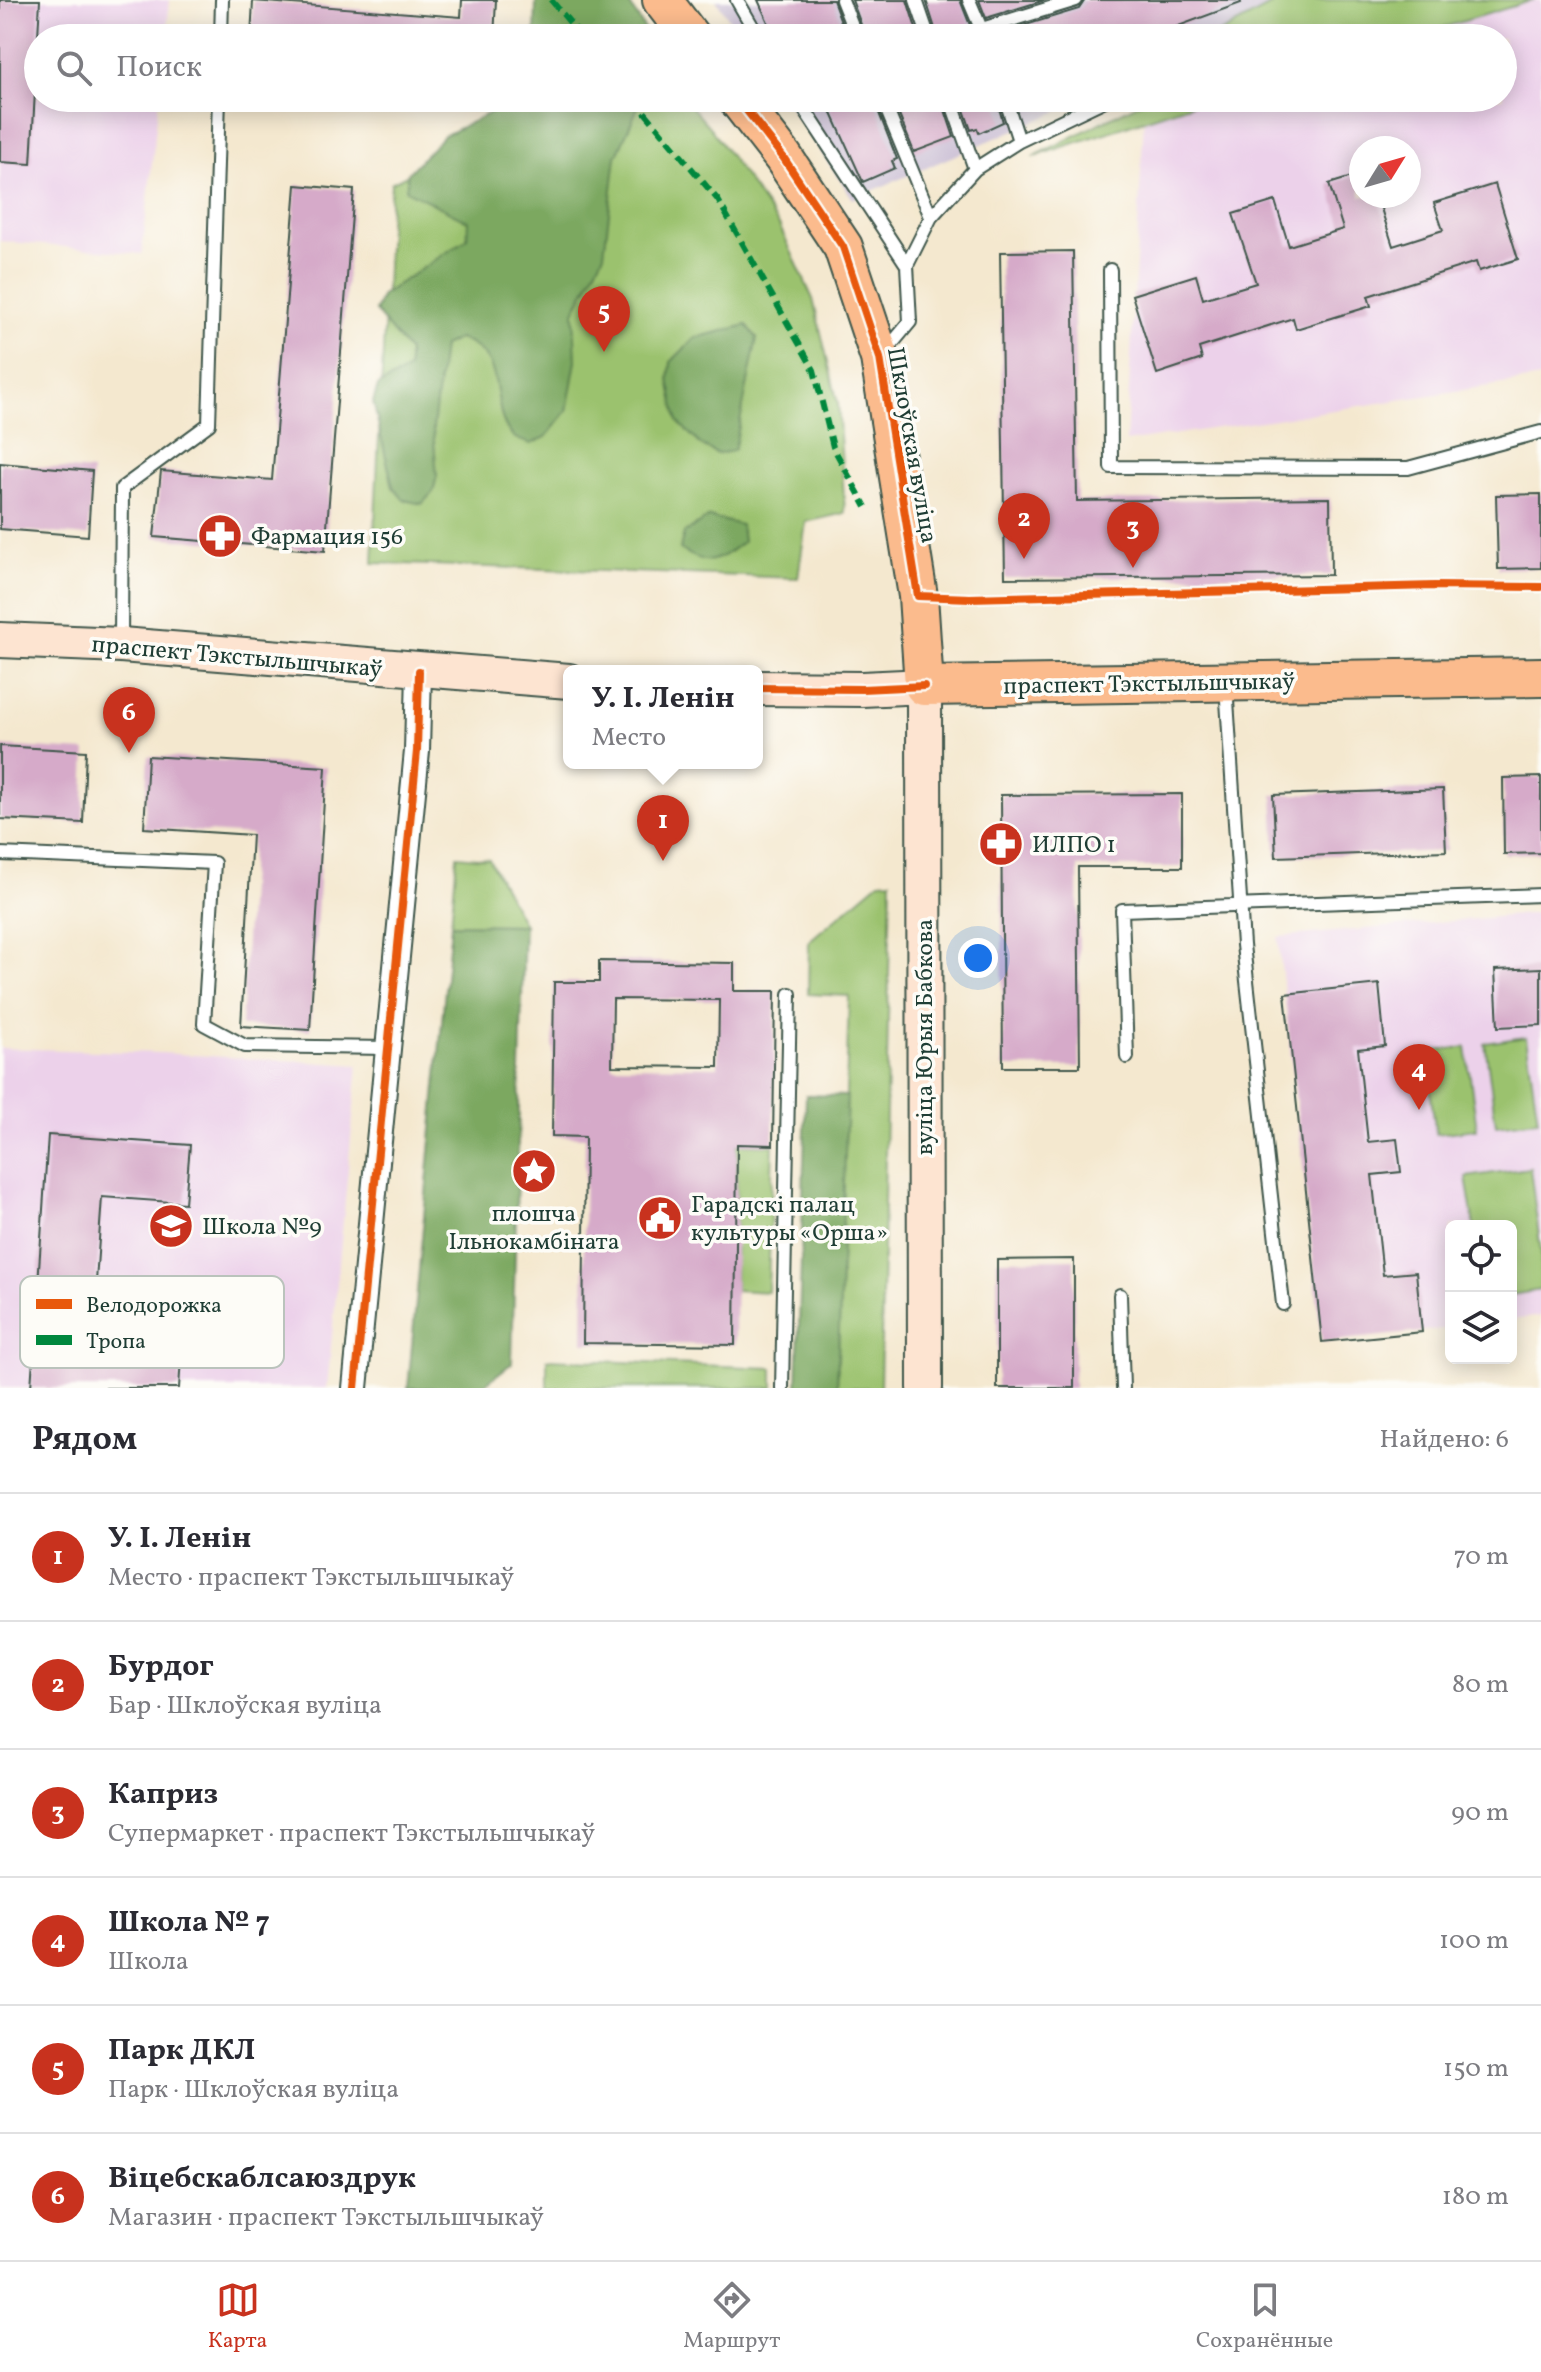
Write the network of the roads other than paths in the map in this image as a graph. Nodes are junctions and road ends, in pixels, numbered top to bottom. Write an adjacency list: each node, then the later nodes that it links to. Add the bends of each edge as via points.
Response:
1 (222, 0): 8 (lane)
2 (662, 0): 9 (main road)
3 (737, 0): 10 (lane)
4 (842, 0): 11 (lane)
5 (916, 0): 12 (lane)
6 (969, 0): 13 (lane)
7 (1076, 0): 14 (lane)
8 (221, 24)
9 (680, 24)
10 (751, 24)
11 (851, 24)
12 (924, 24)
13 (979, 24)
14 (1008, 24)
15 (219, 112): 30 (lane, via 209,424 122,488)
16 (748, 112): 27 (main road, Шклоўская вуліца, via 843,247)
17 (806, 112): 25 (lane)
18 (888, 112): 24 (lane)
19 (955, 112): 23 (lane)
20 (1010, 112): 22 (lane)
21 (1080, 112): 22 (lane)
22 (1019, 141): 23 (lane)
23 (975, 169): 24 (lane)
24 (931, 217): 25 (lane)
25 (907, 265): 27 (lane, via 910,322)
26 (1110, 270): 28 (lane, via 1111,467 1408,468)
27 (880, 358): 35 (main road, Шклоўская вуліца, via 918,596)
28 (1541, 432)
29 (0, 640): 30 (street, праспект Тэкстыльшчыкаў)
30 (121, 645): 31 (street, праспект Тэкстыльшчыкаў)
31 (419, 671): 33 (street, праспект Тэкстыльшчыкаў); 41 (street, via 417,751)
32 (1541, 677): 34 (main road, праспект Тэкстыльшчыкаў)
33 (563, 681)
34 (1226, 681): 35 (main road, праспект Тэкстыльшчыкаў); 39 (lane)
35 (924, 686): 36 (street, праспект Тэкстыльшчыкаў); 47 (street, вуліца Юрыя Бабкова)
36 (763, 688)
37 (0, 854): 41 (lane, via 214,863 204,1024 245,1046)
38 (1541, 895): 39 (lane)
39 (1240, 905): 42 (lane, via 1122,910); 44 (lane)
40 (790, 994): 46 (lane)
41 (388, 1048): 45 (street)
42 (1127, 1057)
43 (1120, 1295): 48 (lane)
44 (1283, 1304)
45 (355, 1388)
46 (782, 1388)
47 (925, 1388)
48 (1123, 1388)

